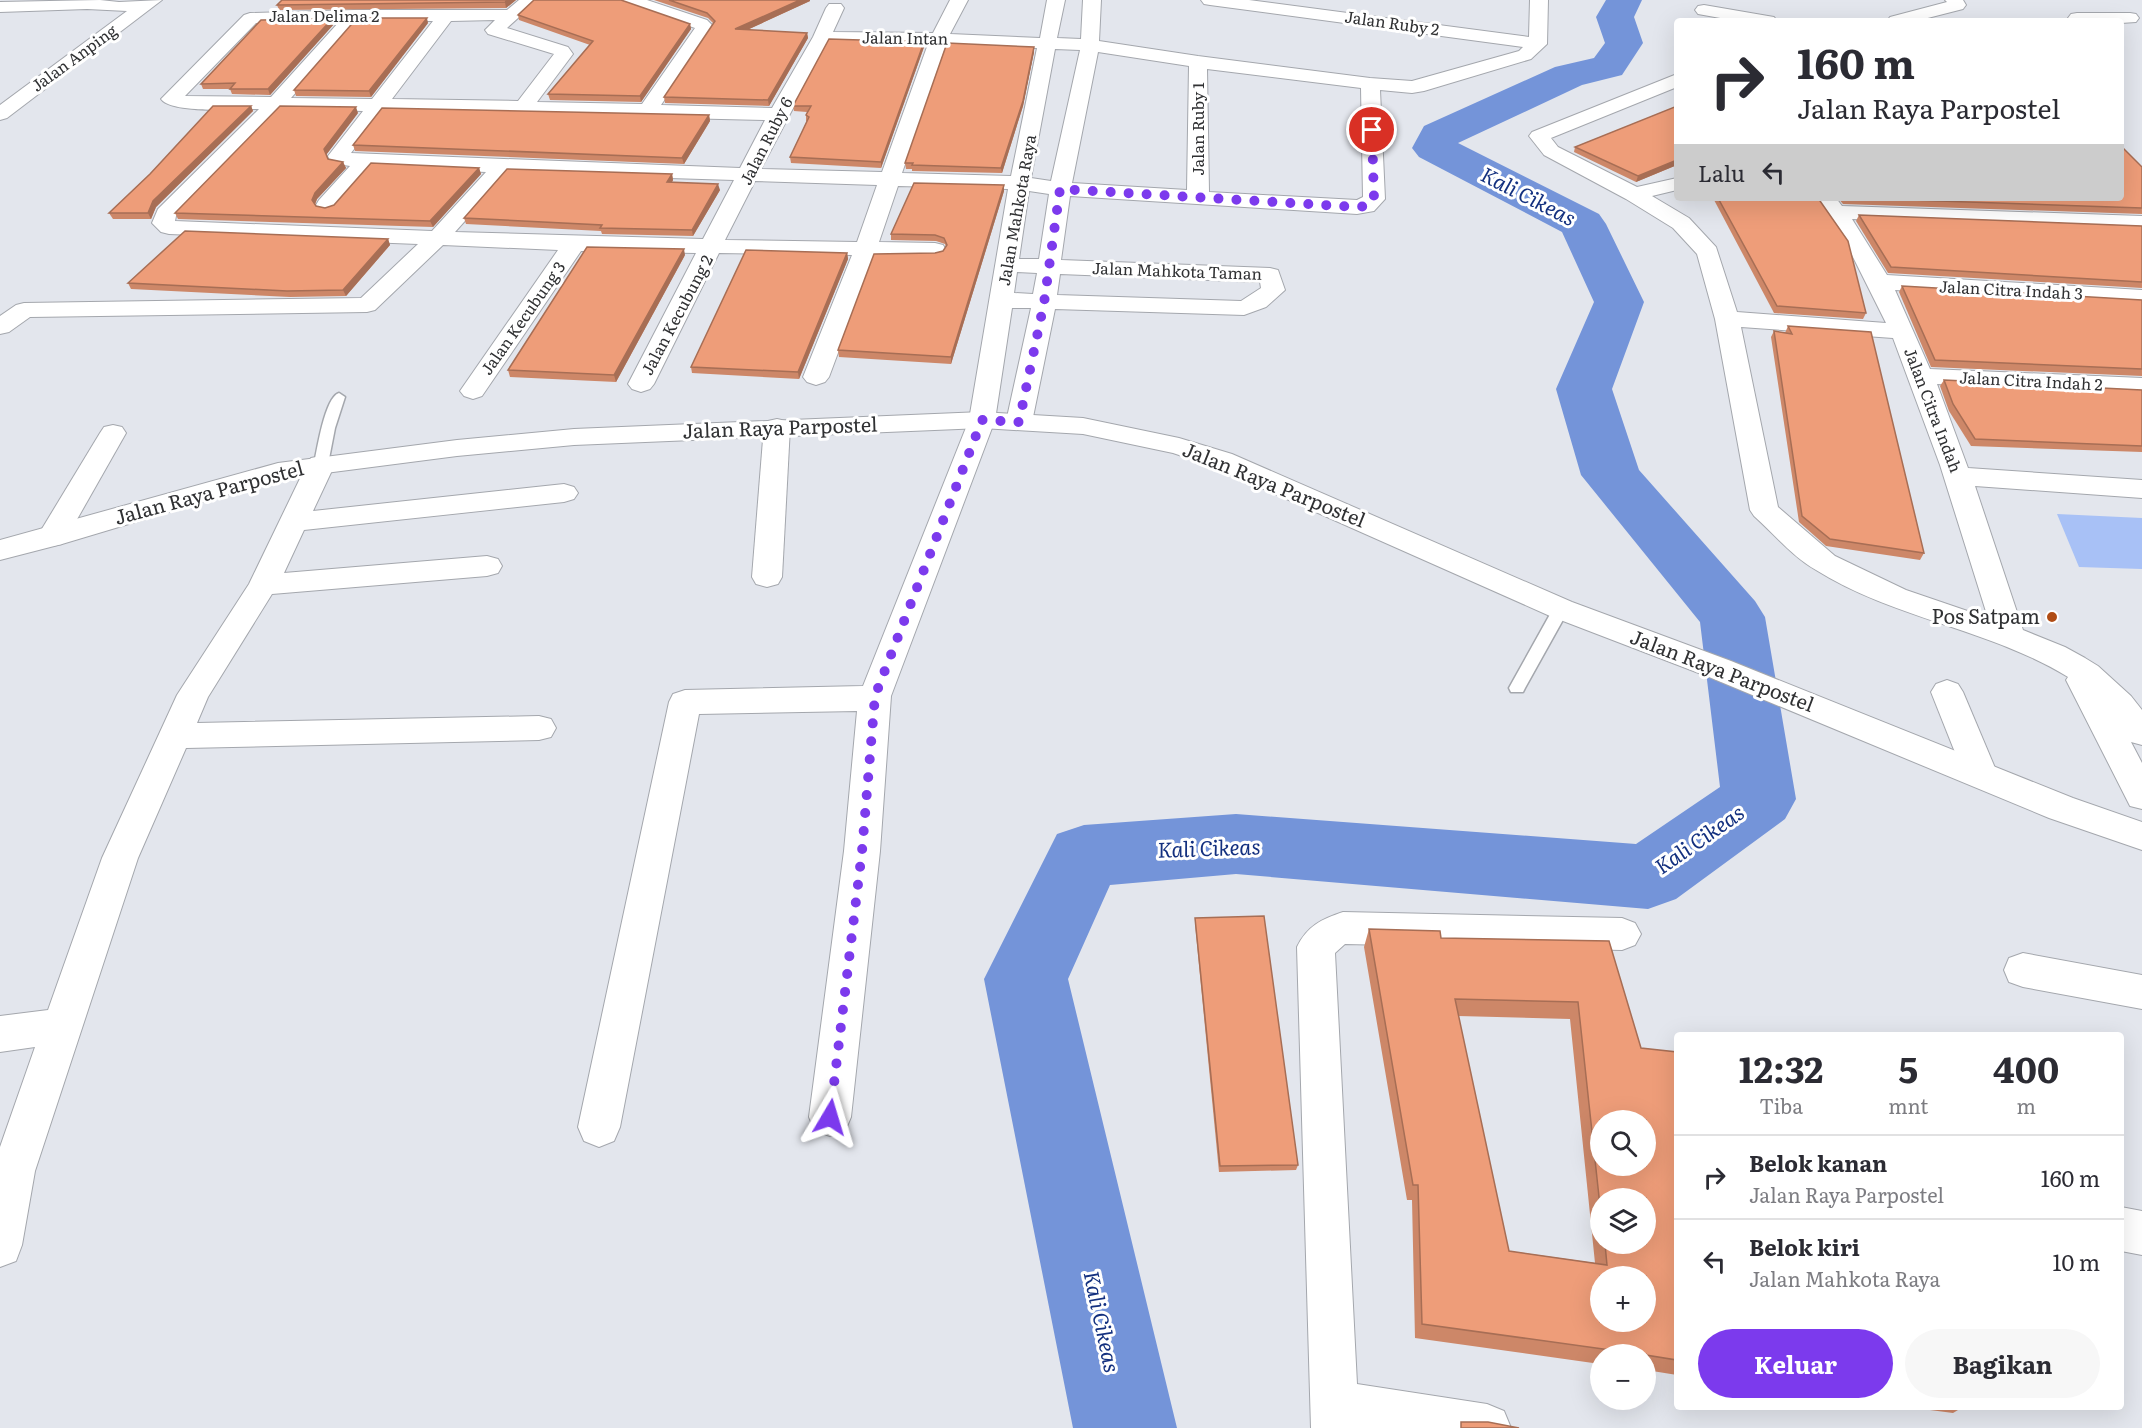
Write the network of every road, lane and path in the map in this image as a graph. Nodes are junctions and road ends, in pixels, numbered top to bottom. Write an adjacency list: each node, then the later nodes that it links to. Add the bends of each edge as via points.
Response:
1 (529, 0): 15 (street)
2 (630, 0): 31 (street, via 705,27)
3 (959, 0): 21 (street)
4 (1056, 0): 22 (street, Jalan Mahkota Raya)
5 (1092, 0): 24 (street, Jalan Mahkota Raya)
6 (1373, 0): 19 (street)
7 (1539, 0): 23 (street)
8 (1954, 0): 18 (street, via 1958,5)
9 (1219, 1): 19 (street, Jalan Ruby 2)
10 (151, 2): 12 (street, via 118,7); 32 (street, Jalan Anping)
11 (832, 5): 20 (street)
12 (0, 7)
13 (1707, 10): 17 (street)
14 (354, 15): 16 (street, Jalan Delima 2); 28 (street); 28 (street, Jalan Delima 2, via 250,19 171,99)
15 (511, 15): 16 (street, Jalan Delima 2); 30 (street, via 494,30 564,54)
16 (446, 16): 29 (street)
17 (1751, 18)
18 (1908, 18)
19 (1366, 19): 23 (street, Jalan Ruby 2)
20 (822, 37): 21 (street, Jalan Intan); 33 (street, Jalan Ruby 6)
21 (939, 39): 22 (street, Jalan Intan); 37 (street)
22 (1048, 43): 24 (street, Jalan Intan); 38 (street, Jalan Mahkota Raya)
23 (1538, 44): 27 (street, Jalan Intan, via 1525,55 1424,85)
24 (1090, 45): 25 (street, Jalan Intan); 40 (street, Jalan Mahkota Raya)
25 (1198, 62): 27 (street, Jalan Intan); 42 (street, Jalan Ruby 1)
26 (1674, 81): 41 (street, via 1539,136 1551,150)
27 (1370, 84): 42 (street, via 1372,202 1357,207)
28 (277, 102): 29 (street); 46 (street, via 166,214 163,223 169,227)
29 (378, 104): 30 (street); 34 (street, via 338,156 340,160)
30 (523, 107): 31 (street)
31 (646, 112): 33 (street)
32 (0, 114)
33 (778, 114): 36 (street, Jalan Ruby 6)
34 (366, 161): 35 (street); 43 (street)
35 (502, 167): 36 (street); 46 (street)
36 (749, 173): 37 (street); 48 (street, Jalan Ruby 6)
37 (890, 178): 38 (street); 49 (street)
38 (1020, 183): 40 (street); 51 (street, Jalan Mahkota Raya)
39 (1674, 185): 41 (street)
40 (1060, 189): 42 (street); 52 (street, Jalan Mahkota Raya)
41 (1634, 194): 57 (street, via 1681,223 1708,252)
42 (1198, 196)
43 (327, 205)
44 (1831, 205): 45 (street); 53 (street, Jalan Citra Indah)
45 (2142, 224)
46 (437, 239): 47 (street); 58 (street, via 372,302 360,307 24,310)
47 (574, 244): 48 (street); 64 (street, Jalan Kecubung 3)
48 (712, 247): 49 (street); 62 (street, Jalan Kecubung 2)
49 (865, 250): 50 (street); 61 (street)
50 (935, 250)
51 (1006, 265): 52 (street, Jalan Mahkota Taman); 55 (street, Jalan Mahkota Raya)
52 (1050, 267): 56 (street, Jalan Mahkota Raya); 56 (street, Jalan Mahkota Taman, via 1270,275 1273,290 1244,308)
53 (1880, 282): 54 (street, Jalan Citra Indah 3); 59 (street, Jalan Citra Indah)
54 (2142, 297)
55 (1001, 300): 56 (street, Jalan Mahkota Taman); 66 (street, Jalan Mahkota Raya)
56 (1044, 303): 67 (street, Jalan Mahkota Raya)
57 (1727, 319): 59 (street); 81 (street, via 1764,510 1825,563 1895,597)
58 (0, 327)
59 (1903, 331): 60 (street, Jalan Citra Indah)
60 (1920, 376): 63 (street, Jalan Citra Indah 2); 71 (street, Jalan Citra Indah)
61 (816, 377)
62 (641, 384)
63 (2142, 386)
64 (472, 391)
65 (339, 397): 70 (lane)
66 (982, 420): 67 (street, Jalan Raya Parpostel); 68 (street, Jalan Raya Parpostel); 85 (street, Jalan Mahkota Raya)
67 (1019, 422): 80 (street, Jalan Raya Parpostel, via 1083,426 1222,459)
68 (777, 427): 70 (street, Jalan Raya Parpostel, via 574,437); 78 (street)
69 (113, 433): 75 (street)
70 (321, 464): 74 (street); 75 (street, Jalan Raya Parpostel, via 214,488)
71 (1958, 476): 72 (street); 81 (street, Jalan Citra Indah)
72 (2142, 489)
73 (564, 493): 74 (street)
74 (292, 522): 79 (street)
75 (52, 537): 76 (street, Jalan Raya Parpostel)
76 (0, 550)
77 (487, 566): 79 (street)
78 (767, 577)
79 (263, 585): 88 (street, via 207,670)
80 (1561, 609): 83 (lane); 89 (street, Jalan Raya Parpostel)
81 (2009, 637): 82 (street)
82 (2074, 666): 87 (street, via 2119,704); 90 (street)
83 (1517, 688)
84 (1947, 692): 89 (street)
85 (875, 696): 97 (street, Jalan Mahkota Raya, via 862,851); 98 (street, via 685,702)
86 (539, 728): 88 (street)
87 (2142, 733)
88 (175, 736): 95 (street, via 120,858)
89 (1981, 775): 91 (street, Jalan Raya Parpostel)
90 (2142, 796)
91 (2142, 836)
92 (1622, 934): 102 (street, via 1343,928 1332,932 1316,947)
93 (2022, 970): 94 (street)
94 (2142, 992)
95 (64, 1026): 96 (street); 101 (street, via 14,1171)
96 (0, 1034)
97 (830, 1117)
98 (599, 1127)
99 (2124, 1230): 100 (street)
100 (2142, 1233)
101 (0, 1245)
102 (1334, 1416): 103 (street)
103 (1487, 1428)

